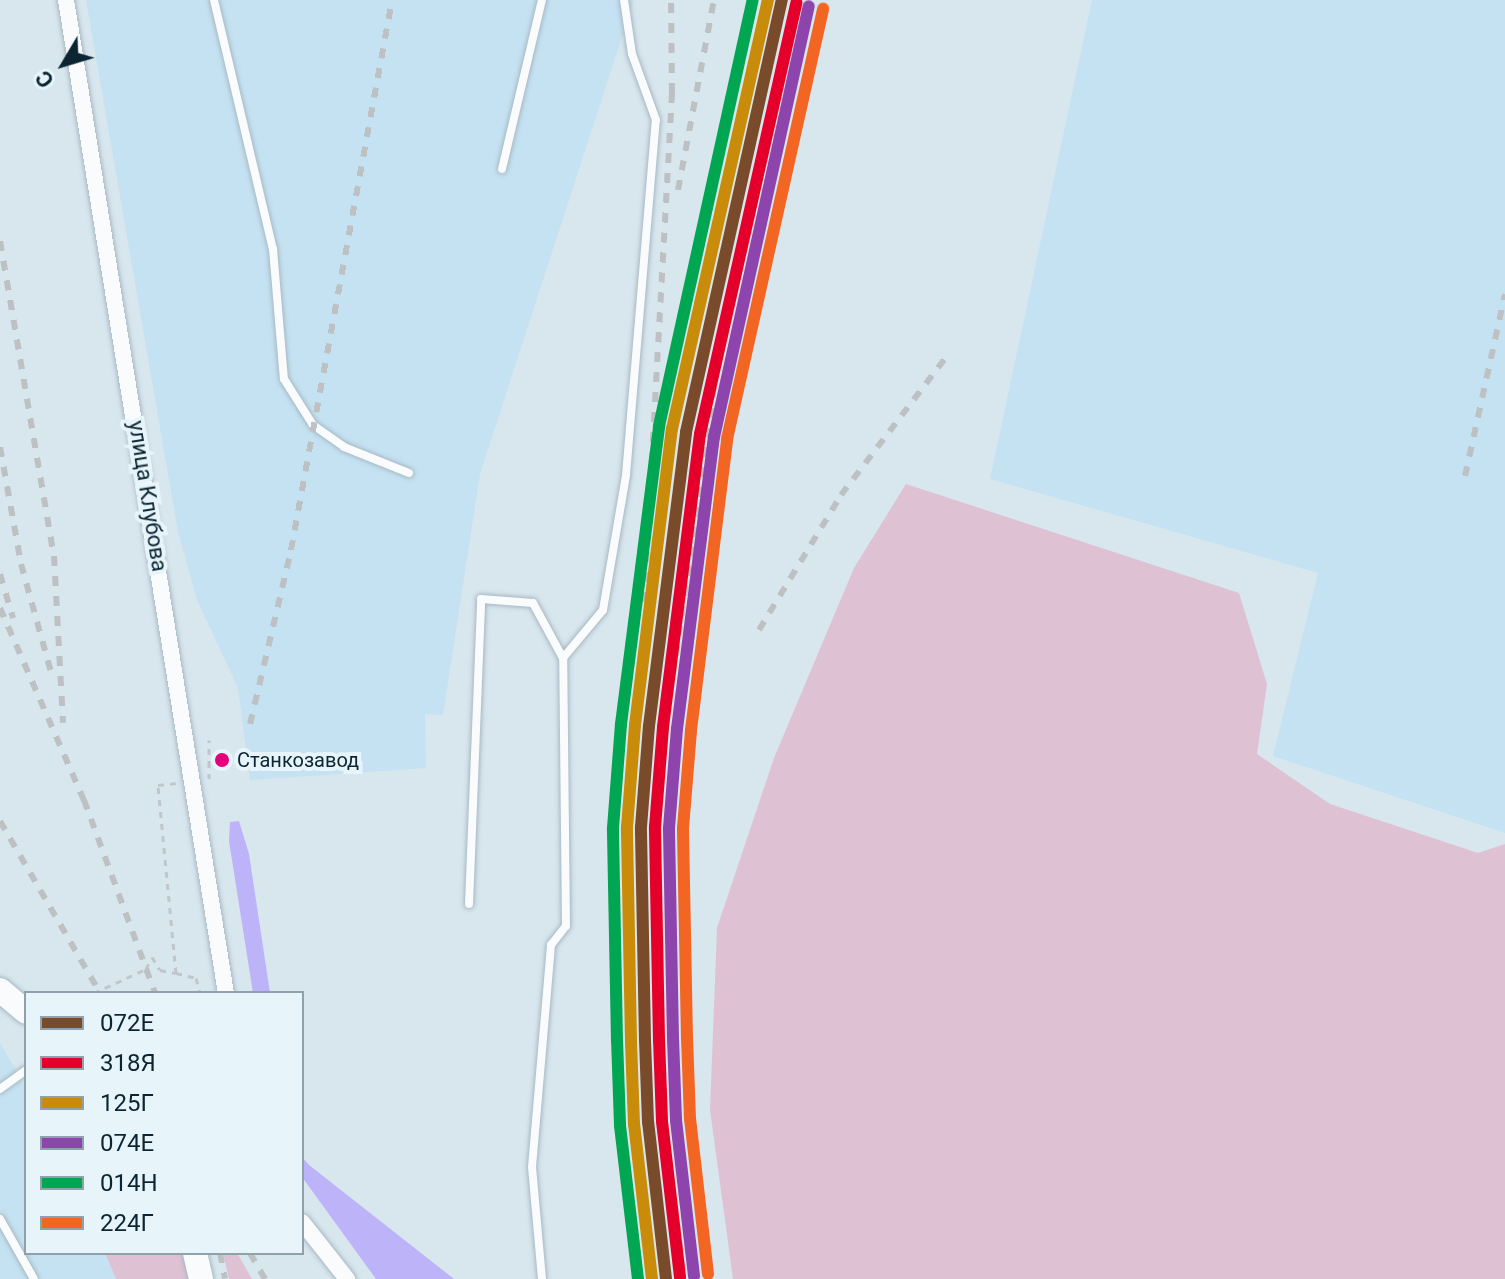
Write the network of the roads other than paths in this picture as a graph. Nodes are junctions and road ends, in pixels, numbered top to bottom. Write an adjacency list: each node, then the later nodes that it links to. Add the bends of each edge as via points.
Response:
1 (66, 0): 10 (street, улица Клубова)
2 (214, 0): 6 (lane, via 273,249 284,379 313,425 344,447)
3 (542, 0): 5 (lane)
4 (624, 0): 7 (lane, via 632,54 656,120 626,475 603,610)
5 (502, 169)
6 (409, 473)
7 (563, 658): 8 (lane, via 533,603 481,599); 20 (lane, via 566,926 551,945 532,1167)
8 (469, 904)
9 (1, 987): 11 (main road)
10 (226, 991)
11 (24, 1010)
12 (24, 1071): 13 (lane)
13 (0, 1089)
14 (0, 1219): 17 (lane)
15 (304, 1225): 19 (street)
16 (195, 1255): 18 (main road)
17 (34, 1279)
18 (201, 1279)
19 (347, 1279)
20 (542, 1279)

